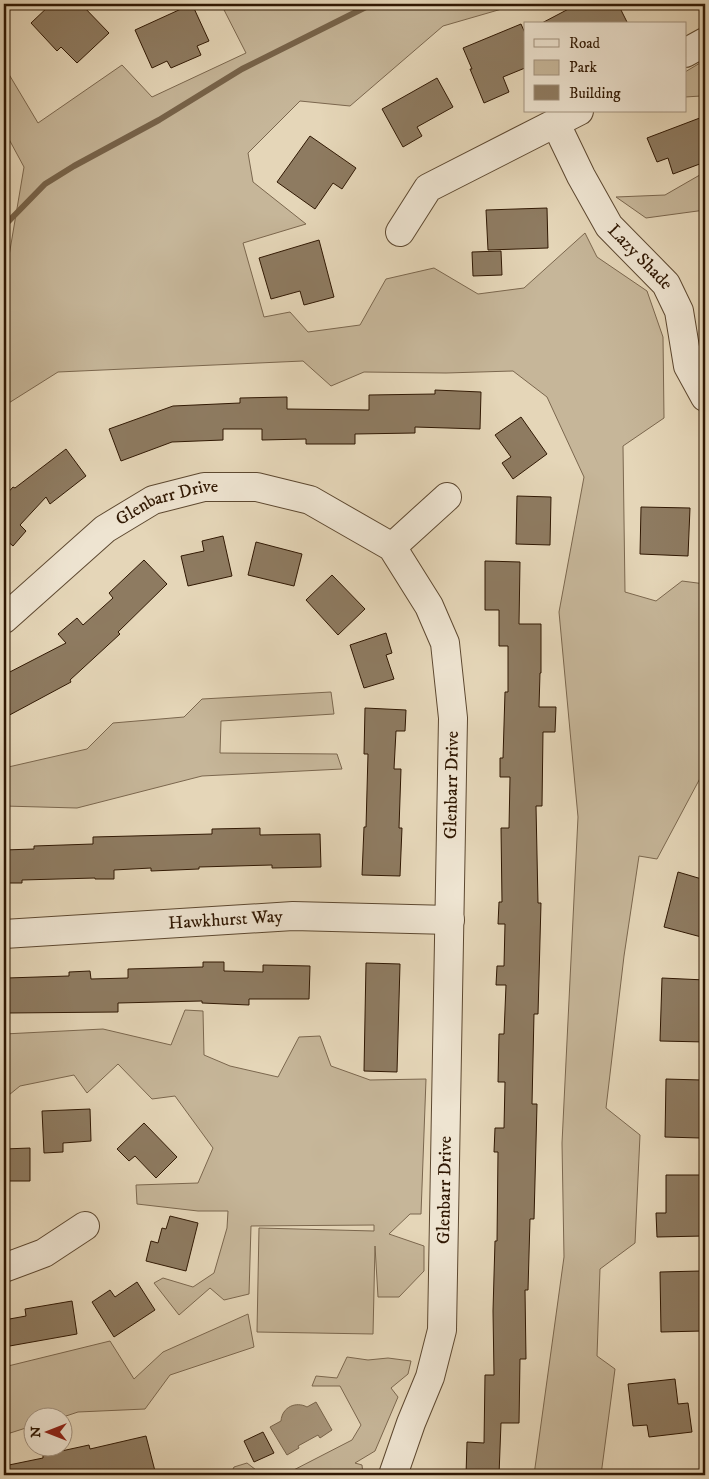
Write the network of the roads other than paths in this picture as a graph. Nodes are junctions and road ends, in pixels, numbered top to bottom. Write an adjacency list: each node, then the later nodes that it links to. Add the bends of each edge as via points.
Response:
1 (705, 42): 2 (street)
2 (686, 52)
3 (567, 118): 4 (street, via 428,188); 5 (street, Lazy Shade, via 581,176 609,226 666,284 680,311 688,366)
4 (400, 232)
5 (705, 397)
6 (447, 497): 7 (street)
7 (392, 547): 8 (street, Glenbarr Drive, via 310,500 257,487 204,487 153,500 105,529); 9 (street, Glenbarr Drive, via 429,606 445,643 453,718)
8 (4, 619)
9 (450, 920): 10 (street, Hawkhurst Way, via 293,916); 13 (street, Glenbarr Drive, via 442,1330 430,1377)
10 (4, 934)
11 (85, 1226): 12 (street, via 44,1253)
12 (4, 1268)
13 (393, 1475)

